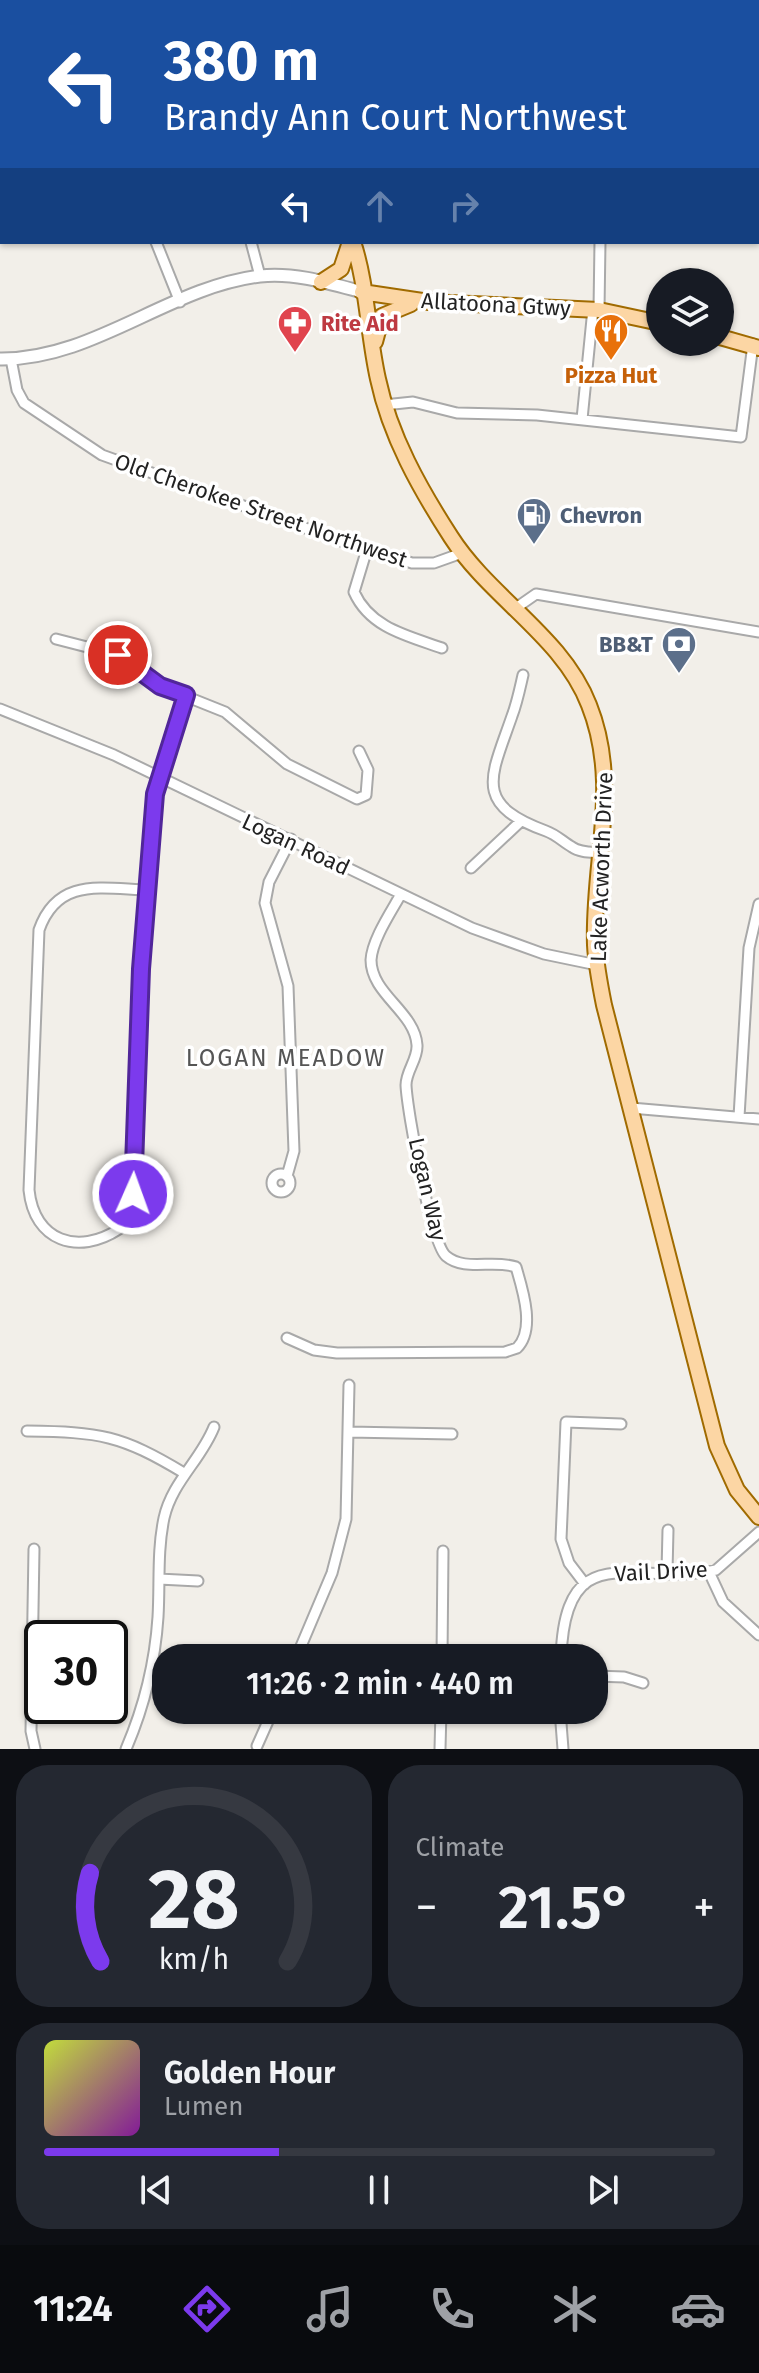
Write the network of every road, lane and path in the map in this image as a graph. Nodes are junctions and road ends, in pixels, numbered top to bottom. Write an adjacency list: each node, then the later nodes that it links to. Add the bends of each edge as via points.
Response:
1 (157, 244): 12 (street)
2 (252, 244): 8 (street)
3 (350, 244): 9 (main road, via 341,269)
4 (352, 244): 7 (main road, Lake Acworth Drive)
5 (364, 244): 7 (main road, Lake Acworth Drive)
6 (600, 244): 13 (street)
7 (359, 260): 10 (main road, Lake Acworth Drive)
8 (260, 276): 9 (street, Allatoona Gtwy); 12 (street, Allatoona Gtwy)
9 (321, 282): 10 (street, Allatoona Gtwy)
10 (362, 292): 11 (main road, Allatoona Gtwy); 17 (main road, Lake Acworth Drive)
11 (423, 301): 13 (main road, Allatoona Gtwy); 17 (main road, via 382,316)
12 (180, 302): 18 (street, Allatoona Gtwy, via 67,348)
13 (596, 309): 14 (main road, Allatoona Gtwy); 20 (street)
14 (646, 320)
15 (734, 340): 16 (main road)
16 (757, 345): 20 (street, via 741,437)
17 (373, 355): 19 (main road, Lake Acworth Drive)
18 (6, 359): 21 (street, Old Cherokee Street Northwest, via 24,403 102,455)
19 (384, 405): 20 (street, via 413,402 457,413); 22 (main road, Lake Acworth Drive, via 419,483)
20 (582, 419)
21 (367, 549): 22 (street, Old Cherokee Street Northwest, via 424,564); 26 (street, via 354,592 360,604 373,620)
22 (462, 553): 23 (main road, Lake Acworth Drive)
23 (513, 610): 24 (street, via 536,594); 34 (main road, Lake Acworth Drive, via 575,676 589,704 605,768)
24 (759, 632)
25 (56, 639): 28 (street, via 118,655 160,686)
26 (442, 648)
27 (523, 675): 32 (street, via 491,782 501,806)
28 (186, 695): 30 (street, via 225,712 310,778 357,799 366,795 369,782); 31 (street)
29 (0, 709): 31 (street, Logan Road)
30 (359, 751)
31 (158, 778): 33 (street, Logan Road); 36 (street)
32 (520, 822): 34 (street, via 553,834 575,850); 35 (street)
33 (291, 839): 37 (street, Logan Road); 45 (street, via 269,882 265,903 288,986 294,1151)
34 (602, 853): 39 (main road, Lake Acworth Drive)
35 (471, 868)
36 (150, 890): 36 (street, via 141,969 133,1194 125,1219 107,1237 64,1241 38,1222 29,1190 39,930 52,904 72,891)
37 (401, 894): 39 (street, Logan Road, via 498,939); 46 (street, Logan Way, via 371,960 377,980 415,1036 407,1090 433,1235 456,1262 516,1267 525,1289 525,1336 517,1348 505,1352 337,1353)
38 (759, 904): 40 (street)
39 (597, 965): 42 (main road, Lake Acworth Drive)
40 (747, 981): 41 (street); 43 (street)
41 (759, 982)
42 (631, 1108): 43 (street); 54 (main road, Lake Acworth Drive, via 717,1446 737,1490)
43 (739, 1117): 44 (street)
44 (759, 1119)
45 (287, 1176)
46 (287, 1338)
47 (349, 1385): 51 (street)
48 (621, 1424): 63 (street, via 566,1422 561,1539 569,1563)
49 (214, 1427): 53 (street)
50 (27, 1431): 53 (street, via 115,1437)
51 (349, 1432): 52 (street); 65 (street, via 340,1547)
52 (452, 1434)
53 (184, 1473): 61 (street, via 163,1522)
54 (759, 1517)
55 (668, 1530): 59 (street)
56 (759, 1532): 60 (street, Vail Drive)
57 (34, 1549): 74 (street)
58 (443, 1551): 66 (street)
59 (667, 1572): 60 (street, Vail Drive); 63 (street, Vail Drive, via 616,1572)
60 (709, 1572): 64 (street, via 723,1602)
61 (159, 1579): 62 (street); 75 (street, via 150,1675)
62 (198, 1581)
63 (585, 1584): 67 (street, Vail Drive, via 564,1614)
64 (759, 1635)
65 (302, 1644)
66 (442, 1644)
67 (562, 1644)
68 (608, 1676): 69 (street)
69 (643, 1683)
70 (267, 1724): 73 (street)
71 (441, 1724): 76 (street)
72 (561, 1724): 77 (street)
73 (257, 1746)
74 (35, 1749)
75 (126, 1749)
76 (440, 1749)
77 (563, 1749)

